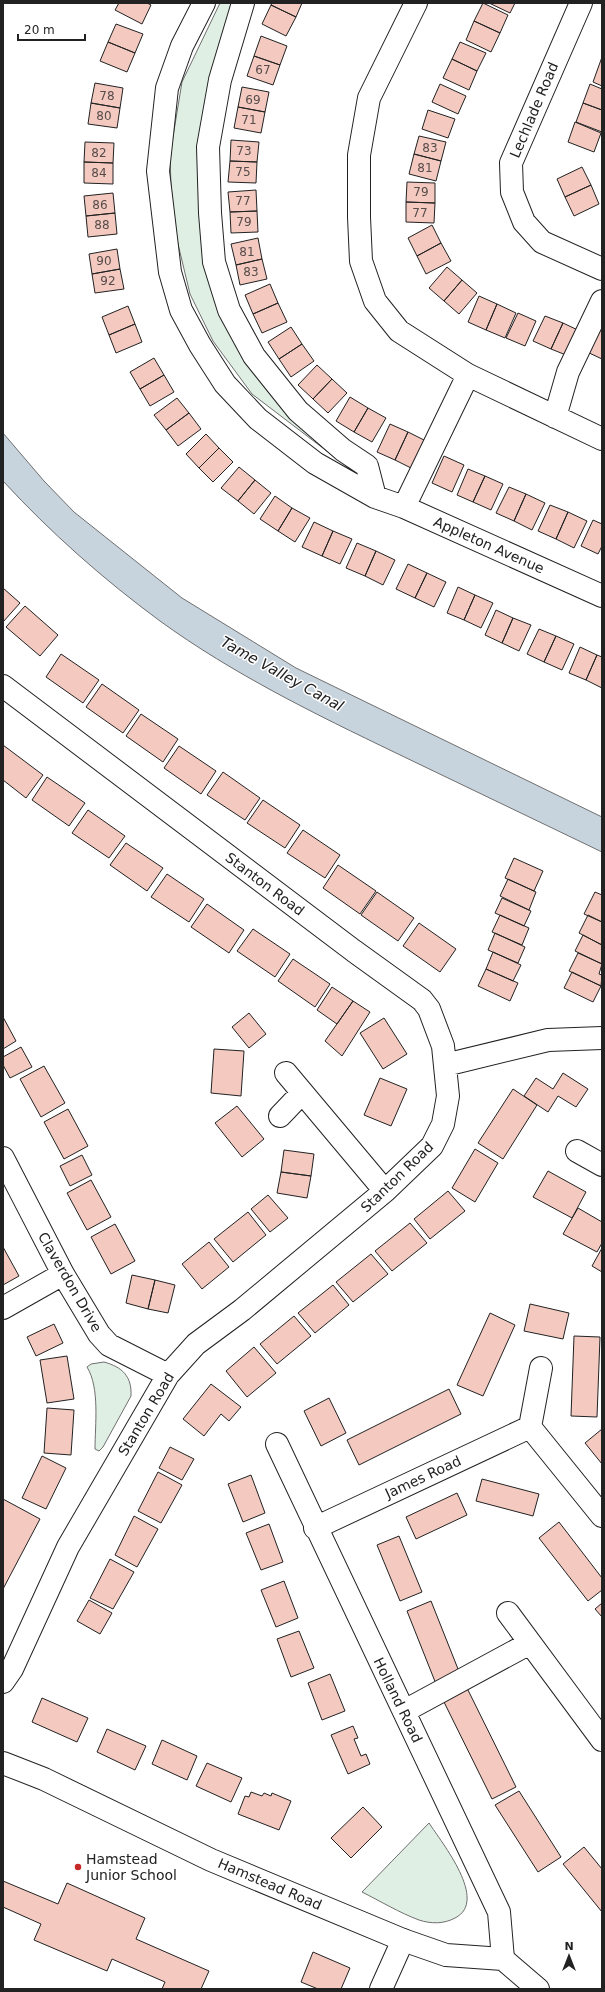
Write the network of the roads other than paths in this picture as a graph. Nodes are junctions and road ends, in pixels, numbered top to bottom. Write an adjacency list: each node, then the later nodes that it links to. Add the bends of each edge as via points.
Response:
1 (204, 3): 10 (street, Appleton Avenue, via 182,46 167,88 158,171 170,272 181,310 200,346 226,384 258,419 315,463)
2 (243, 3): 10 (street, via 220,80 208,147 214,262 229,310 254,356 298,411 367,466)
3 (416, 3): 7 (street, via 369,98 360,155 361,261 375,301 399,331)
4 (581, 3): 5 (street, Lechlade Road, via 511,163 512,192 524,222 542,242)
5 (602, 269)
6 (602, 300): 8 (street, via 568,372)
7 (468, 375): 8 (street); 11 (street)
8 (555, 417): 9 (street)
9 (602, 439)
10 (375, 497): 11 (street, Appleton Avenue)
11 (404, 507): 12 (street, Appleton Avenue)
12 (602, 596)
13 (3, 686): 15 (street, Stanton Road, via 354,952 422,1000 437,1028)
14 (602, 1038): 15 (street, via 548,1040)
15 (445, 1064): 22 (street, Stanton Road, via 448,1096 443,1124 432,1146)
16 (286, 1074): 17 (street)
17 (301, 1094): 18 (street); 22 (street)
18 (280, 1116)
19 (577, 1151): 21 (street)
20 (3, 1158): 23 (street, Claverdon Drive)
21 (602, 1165)
22 (385, 1191): 26 (street, Stanton Road, via 242,1310 196,1344)
23 (63, 1274): 24 (street); 26 (street, Claverdon Drive, via 99,1334 109,1345)
24 (3, 1308)
25 (541, 1368): 27 (street)
26 (168, 1375): 33 (street, Stanton Road, via 68,1547 12,1669)
27 (530, 1427): 29 (street); 30 (street, James Road)
28 (277, 1444): 30 (street, Holland Road)
29 (602, 1516)
30 (315, 1528): 38 (street, Holland Road, via 499,1912)
31 (508, 1613): 32 (street)
32 (530, 1643): 34 (street); 35 (street)
33 (3, 1682)
34 (410, 1708)
35 (602, 1740)
36 (3, 1763): 37 (street, Hamstead Road, via 44,1779 211,1860)
37 (403, 1940): 38 (street, Hamstead Road, via 446,1955); 39 (street)
38 (503, 1960): 40 (street)
39 (381, 1989)
40 (538, 1989)

